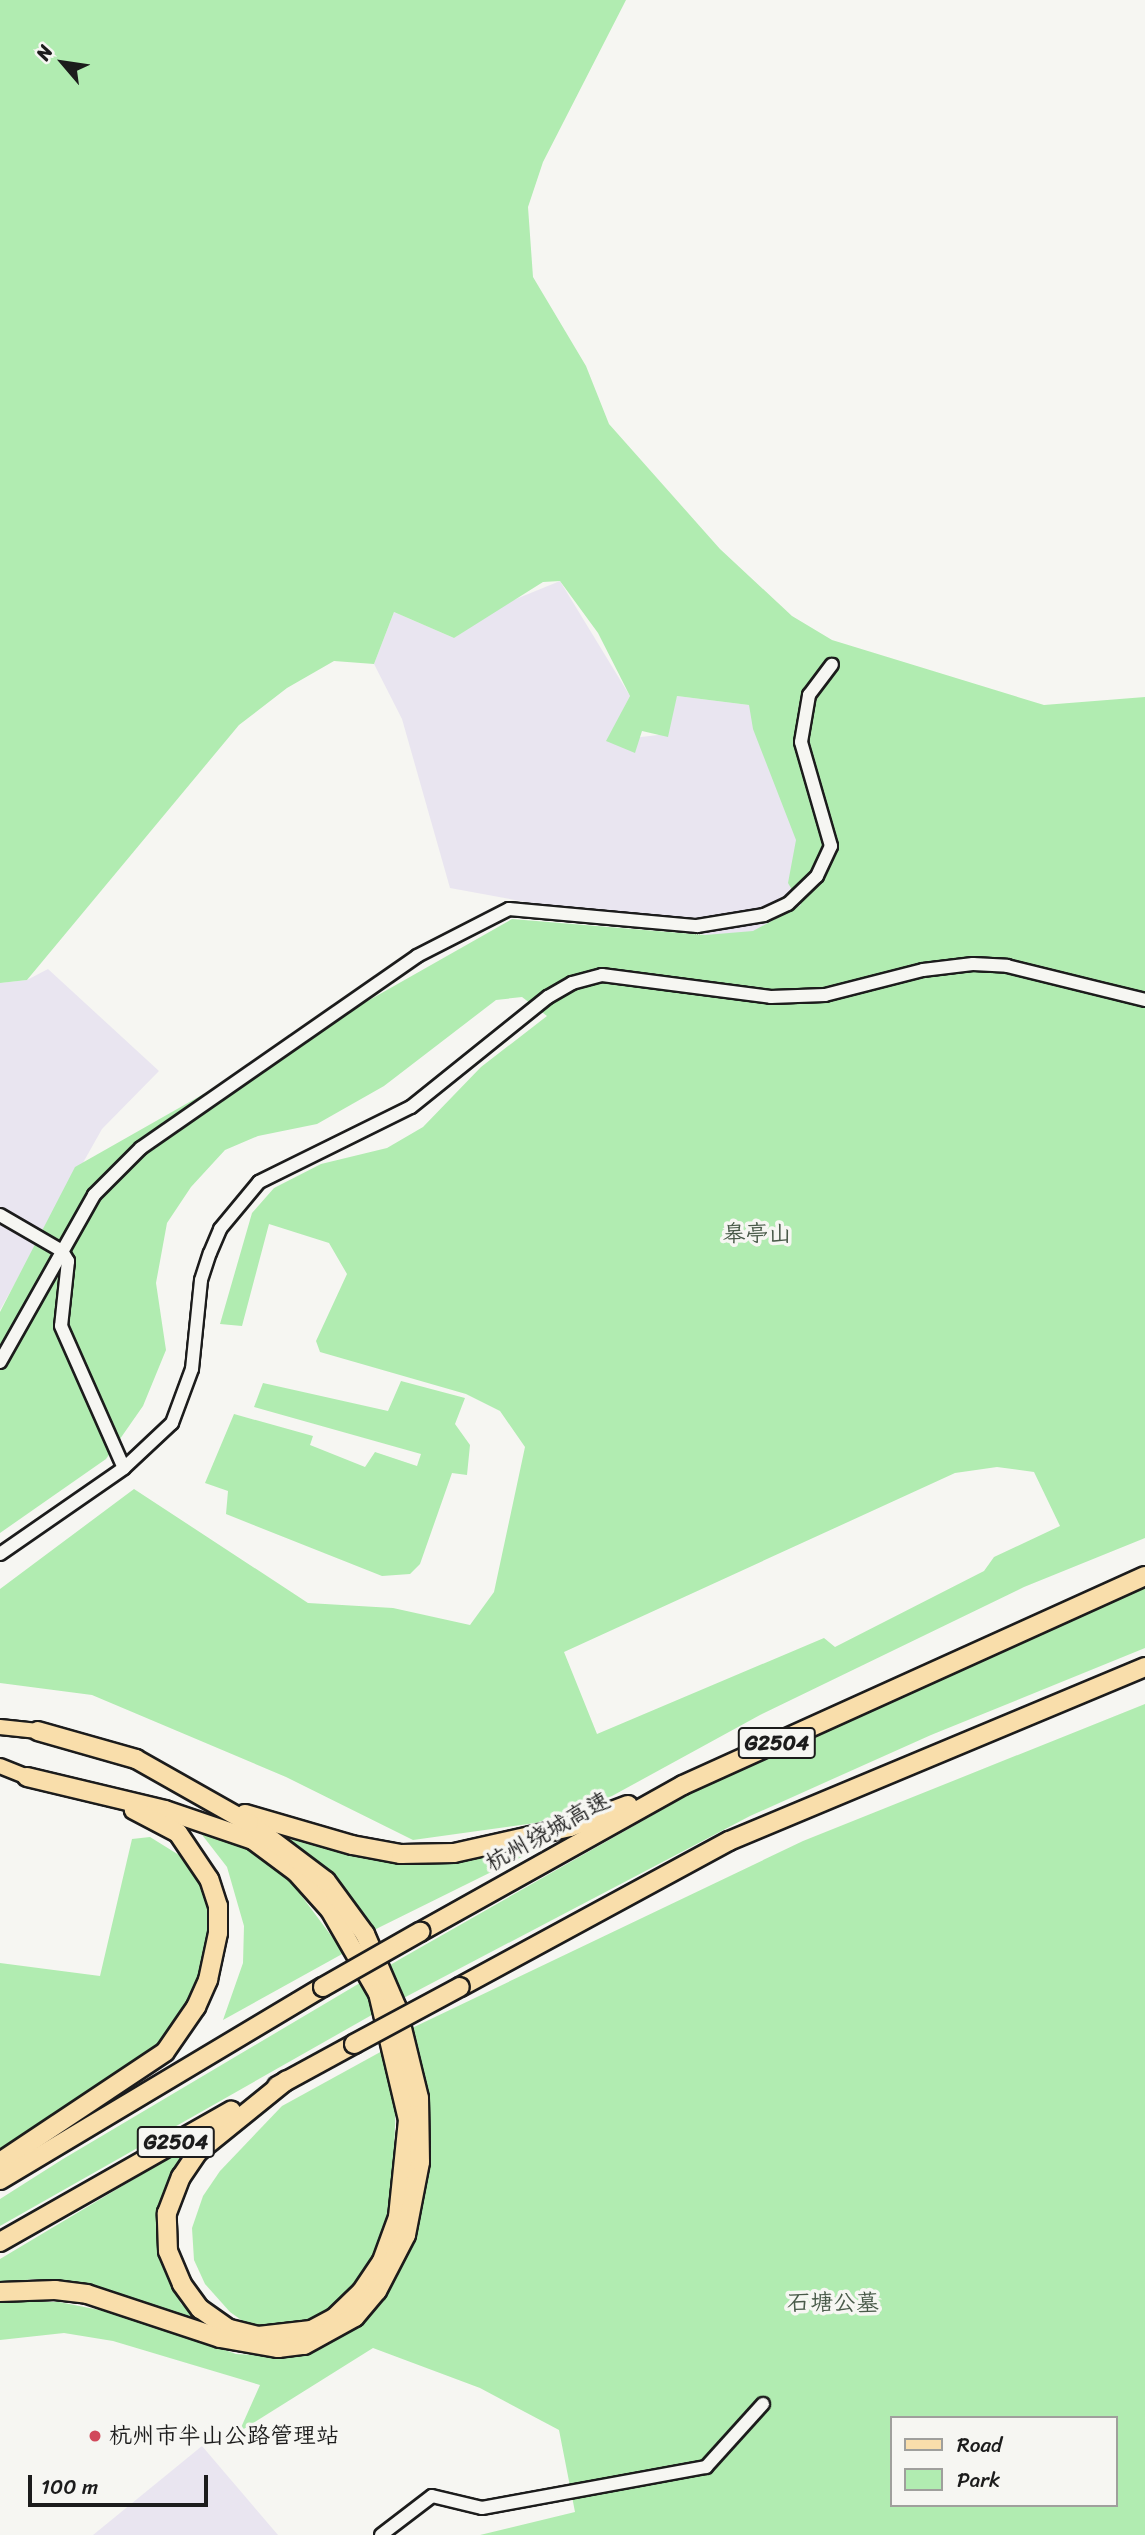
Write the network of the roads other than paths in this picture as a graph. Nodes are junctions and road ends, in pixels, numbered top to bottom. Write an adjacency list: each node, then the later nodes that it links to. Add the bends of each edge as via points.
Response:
1 (832, 665): 4 (street, via 808,695 800,743 831,846 817,876 788,904 764,915 697,926 509,909 416,956 141,1148 94,1195)
2 (1145, 1000): 6 (street, via 1007,966 973,964 825,995 771,997 602,975 572,984 411,1107 292,1162 259,1182 236,1205 220,1229 201,1280 192,1369 172,1423)
3 (0, 1215): 4 (street)
4 (62, 1251): 5 (street); 6 (street, via 68,1261 61,1325)
5 (0, 1362)
6 (124, 1468): 7 (street)
7 (0, 1554)
8 (1145, 1576): 14 (highway, 杭州绕城高速 / G2504)
9 (1145, 1667): 17 (highway, G2504, bridge, via 729,1840)
10 (0, 1727): 11 (main road)
11 (38, 1731): 16 (highway, via 135,1759)
12 (0, 1766): 13 (main road)
13 (27, 1777): 15 (highway)
14 (683, 1785): 16 (highway, via 570,1827 454,1853 401,1854 352,1845); 19 (highway, 杭州绕城高速 / G2504, bridge, via 323,1987)
15 (101, 1797): 17 (highway, via 231,1830 274,1854 330,1910 378,1993 408,2120 398,2217 382,2261 361,2292 334,2318 311,2330 258,2336 229,2329 200,2309 181,2284 168,2251 167,2213 181,2177 198,2152); 18 (highway, via 178,1833 197,1856 218,1906 215,1960 196,2007 165,2052)
16 (218, 1807): 21 (highway, via 281,1844 326,1881 365,1934 386,1976 419,2098 418,2176 400,2248 377,2291 355,2317 329,2335 278,2348 220,2338 87,2294)
17 (287, 2080): 20 (highway, G2504)
18 (0, 2162)
19 (0, 2180)
20 (0, 2242)
21 (0, 2292)
22 (763, 2404): 23 (street, via 706,2467 482,2508 432,2496)
23 (381, 2535)

